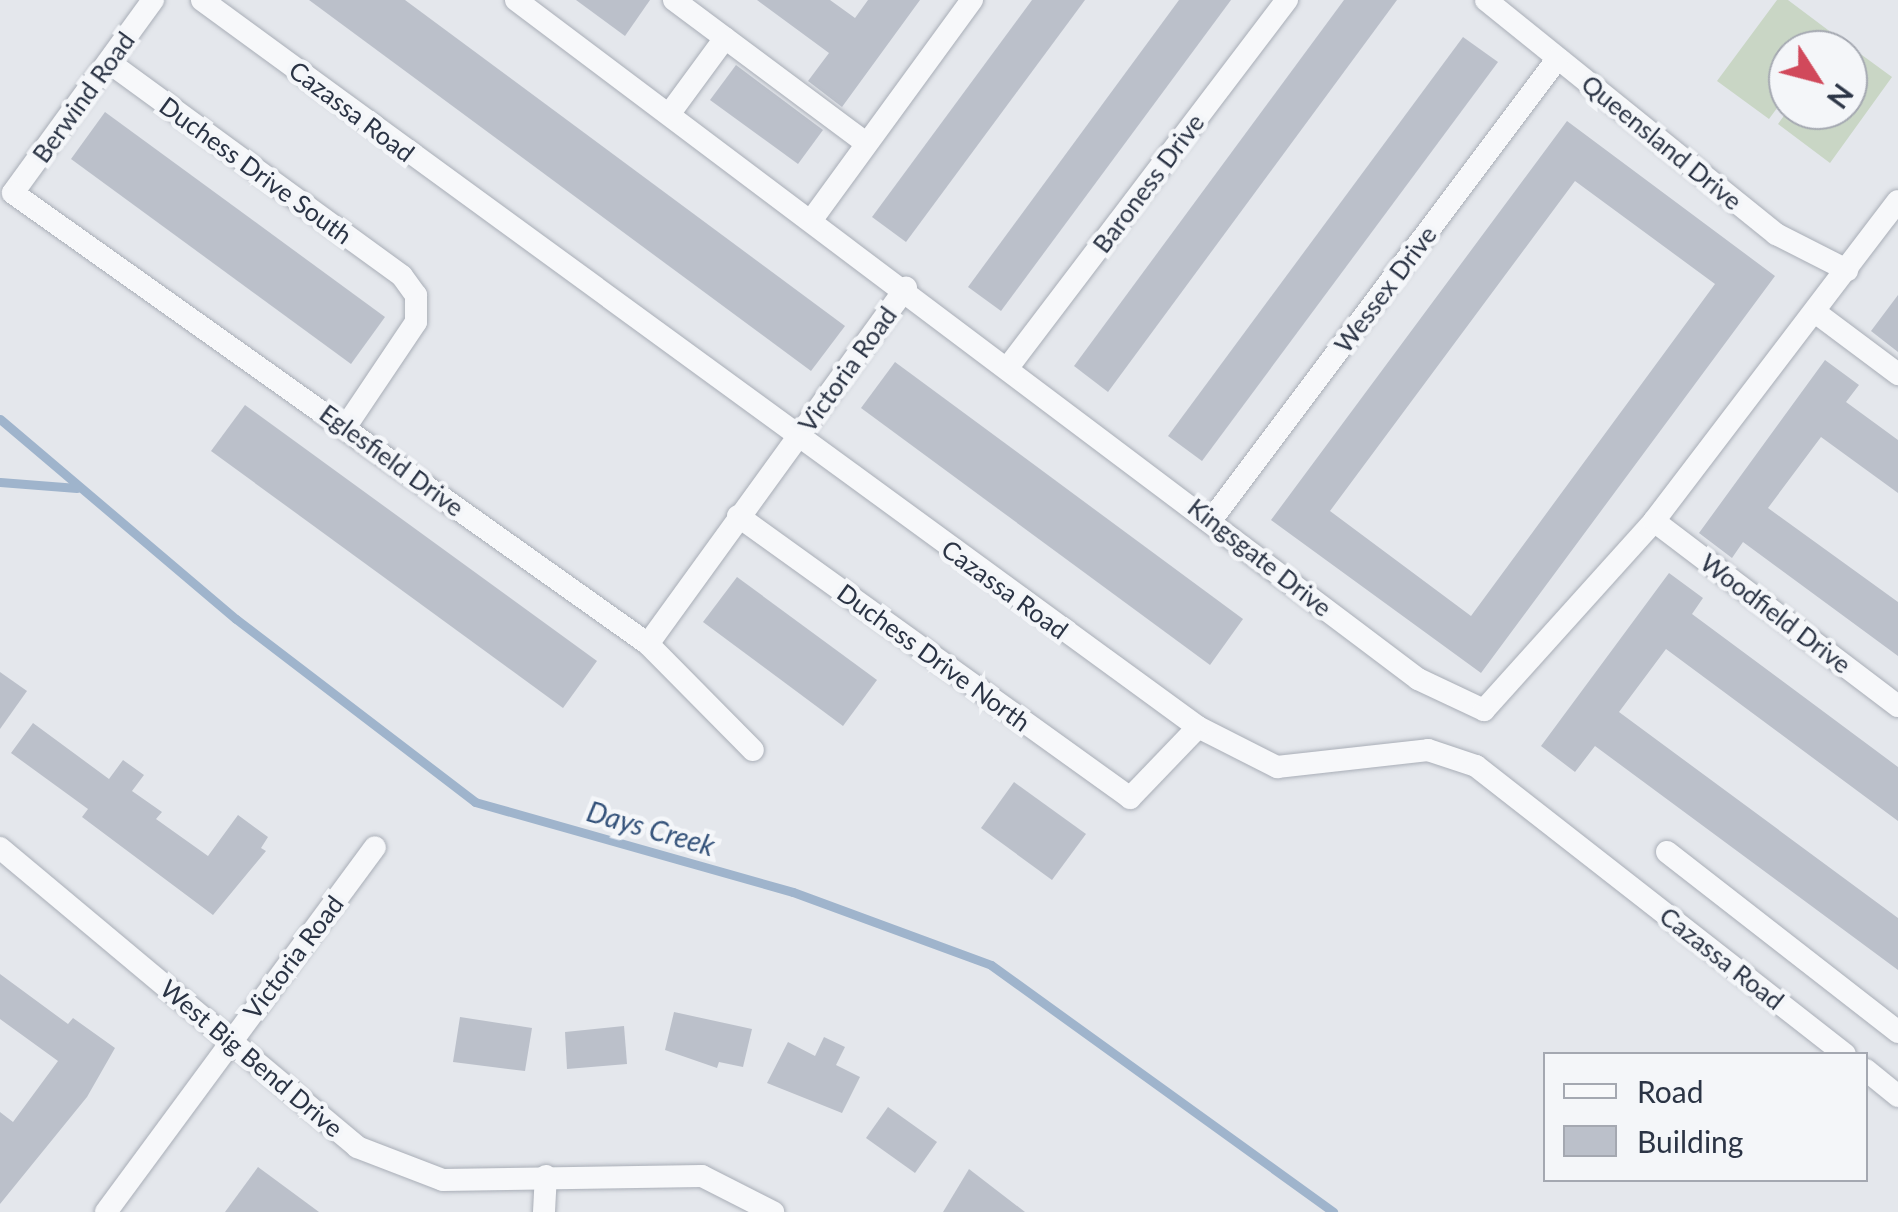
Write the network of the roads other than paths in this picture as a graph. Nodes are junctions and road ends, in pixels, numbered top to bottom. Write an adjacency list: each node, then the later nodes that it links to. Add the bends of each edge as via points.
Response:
1 (153, 0): 10 (street, Berwind Road)
2 (202, 0): 22 (street, Cazassa Road)
3 (516, 0): 11 (street, Kingsgate Drive)
4 (674, 0): 8 (street)
5 (972, 0): 12 (street)
6 (1286, 0): 19 (street, Baroness Drive)
7 (1486, 0): 9 (street, Queensland Drive)
8 (725, 38): 11 (street); 12 (street)
9 (1558, 58): 16 (street, Queensland Drive, via 1776,234); 24 (street, Wessex Drive)
10 (110, 63): 13 (street, Berwind Road); 21 (street, Duchess Drive South, via 402,276 416,295 416,322)
11 (670, 113): 15 (street, Kingsgate Drive)
12 (866, 143): 15 (street)
13 (13, 193): 21 (street, Eglesfield Drive)
14 (1898, 201): 16 (street, Kingsgate Drive)
15 (813, 218): 17 (street, Kingsgate Drive)
16 (1847, 270): 18 (street, Kingsgate Drive)
17 (906, 288): 19 (street, Kingsgate Drive); 22 (street, Victoria Road)
18 (1816, 312): 20 (street); 25 (street, Kingsgate Drive)
19 (1009, 366): 24 (street, Kingsgate Drive)
20 (1898, 374)
21 (346, 426): 26 (street, Eglesfield Drive)
22 (795, 438): 23 (street, Victoria Road); 28 (street, Cazassa Road)
23 (738, 516): 26 (street, Victoria Road); 28 (street, Duchess Drive North, via 1130,798)
24 (1212, 520): 25 (street, Kingsgate Drive, via 1418,679 1484,710)
25 (1654, 521): 27 (street, Woodfield Drive)
26 (648, 644): 29 (street, Eglesfield Drive)
27 (1898, 706)
28 (1198, 727): 35 (street, Cazassa Road, via 1276,767 1428,750 1476,766)
29 (752, 750)
30 (0, 848): 34 (street, West Big Bend Drive)
31 (375, 848): 34 (street, Victoria Road)
32 (1666, 852): 33 (street)
33 (1898, 1032)
34 (232, 1040): 38 (street, West Big Bend Drive, via 357,1147 443,1180); 39 (street, Victoria Road)
35 (1842, 1052)
36 (1868, 1072): 37 (street)
37 (1898, 1096)
38 (546, 1176): 40 (street); 41 (street, West Big Bend Drive, via 702,1176)
39 (106, 1212)
40 (544, 1212)
41 (773, 1212)

